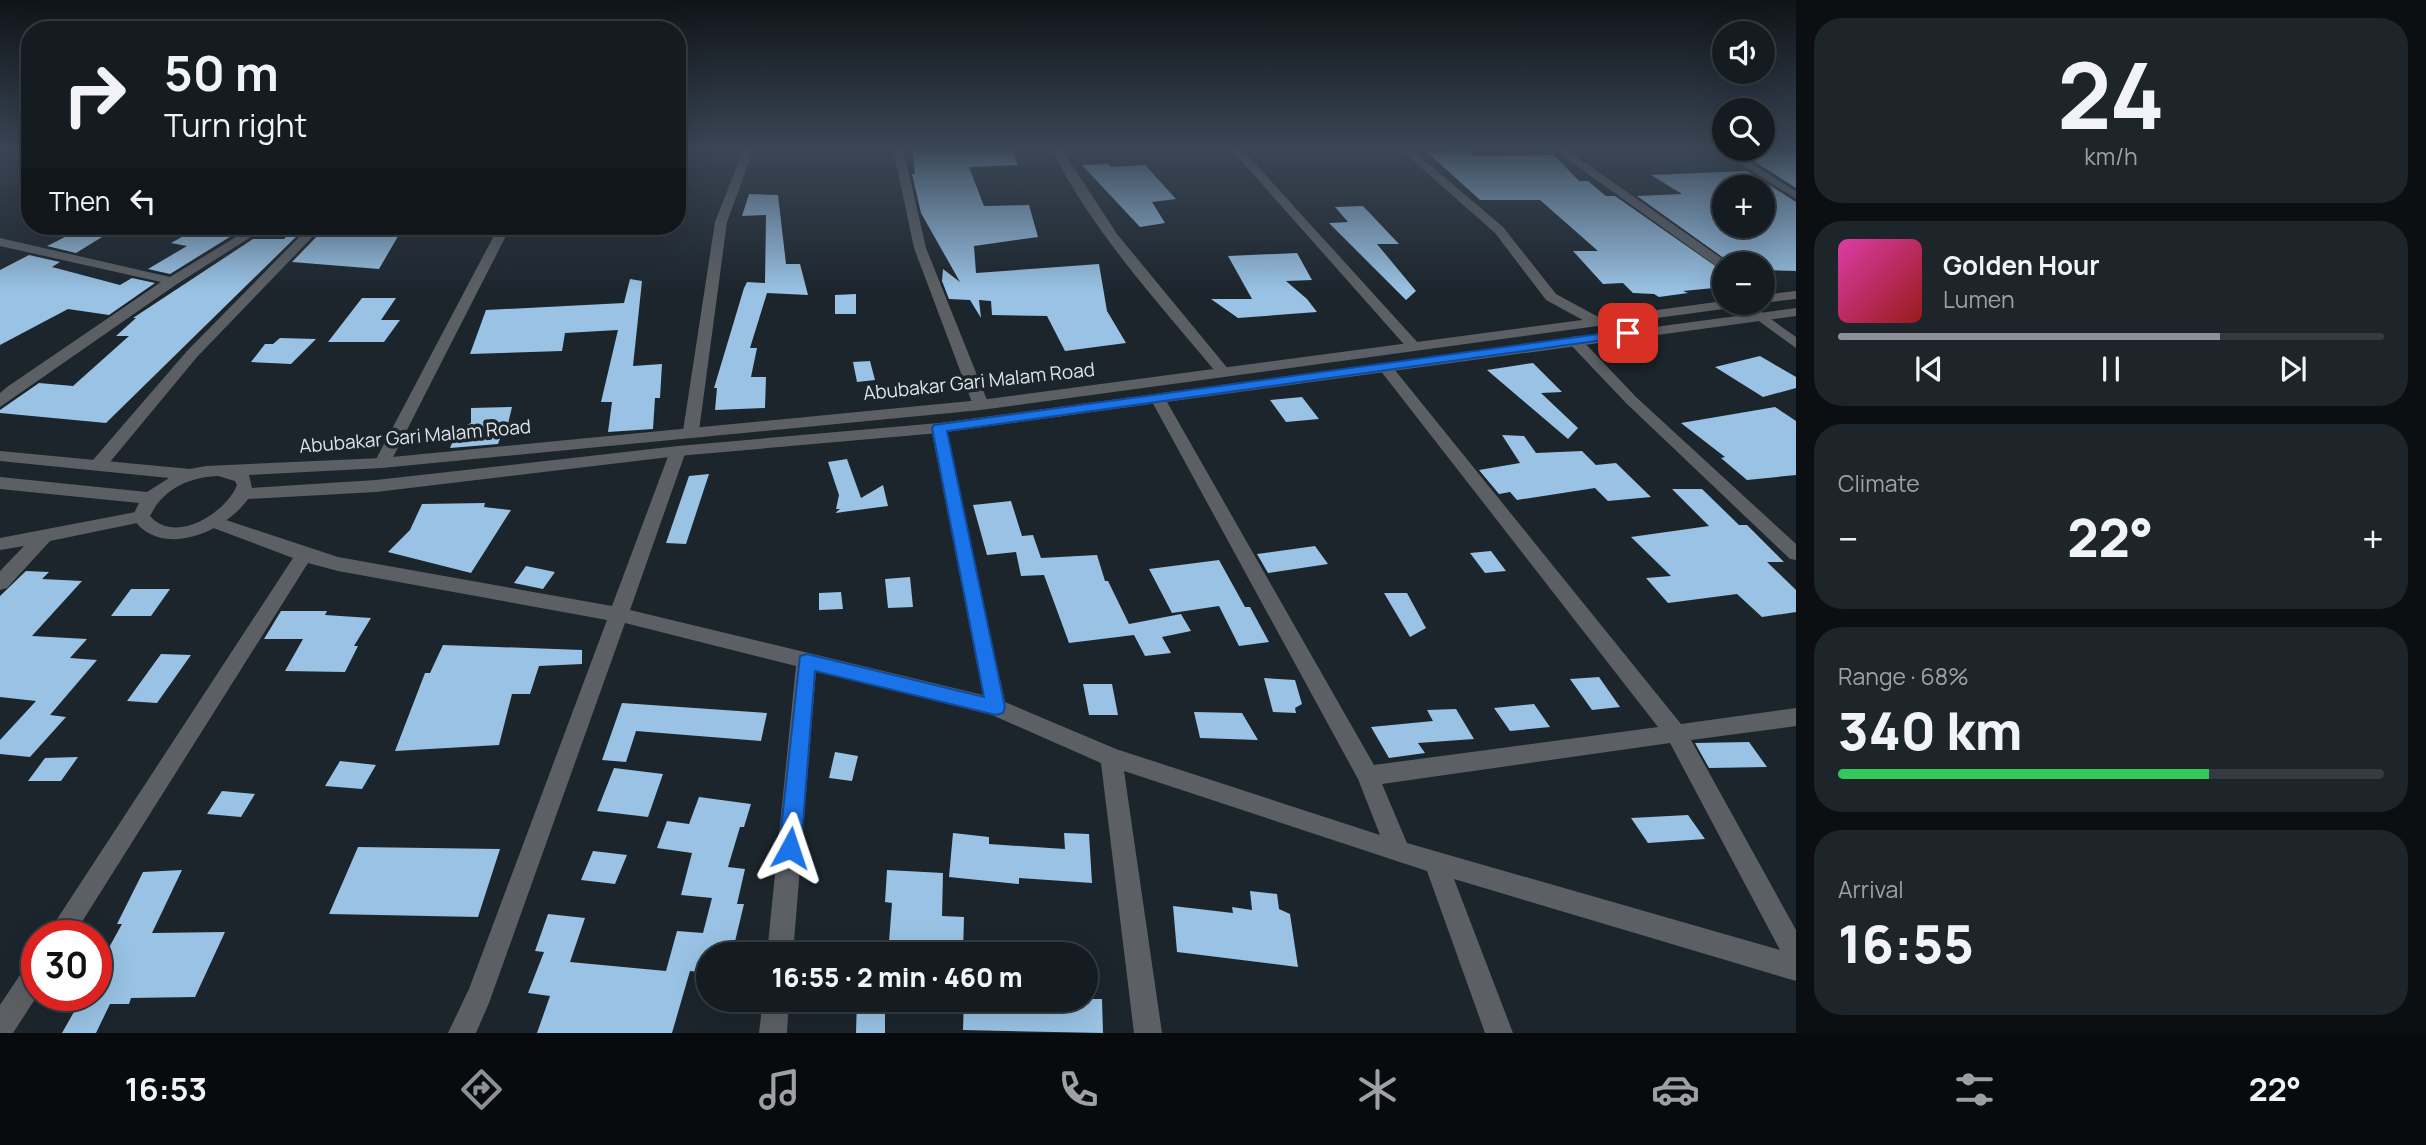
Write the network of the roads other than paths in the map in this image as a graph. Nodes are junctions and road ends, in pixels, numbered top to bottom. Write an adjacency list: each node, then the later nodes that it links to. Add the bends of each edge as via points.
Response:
1 (731, 196): 28 (street, via 721,222)
2 (909, 196): 26 (street, via 920,248)
3 (1085, 196): 23 (street)
4 (1278, 196): 21 (street)
5 (1460, 196): 18 (street, via 1499,230 1551,297)
6 (1626, 196): 11 (street)
7 (247, 235): 12 (street)
8 (308, 235): 32 (street, via 192,354)
9 (500, 235): 31 (street)
10 (0, 242): 12 (street)
11 (1712, 257)
12 (172, 281): 25 (street)
13 (1796, 295): 14 (street)
14 (1775, 296)
15 (1712, 307): 18 (street, Abubakar Gari Malam Road)
16 (1796, 312): 17 (street)
17 (1761, 316): 19 (street); 20 (street)
18 (1597, 322): 21 (street, Abubakar Gari Malam Road)
19 (1574, 340): 22 (street); 42 (street, via 1631,400)
20 (1796, 344)
21 (1414, 347): 23 (street, Abubakar Gari Malam Road)
22 (1385, 367): 24 (street); 49 (street)
23 (1224, 373): 26 (street, Abubakar Gari Malam Road)
24 (1158, 398): 27 (street); 51 (street)
25 (0, 402)
26 (981, 405): 28 (street, Abubakar Gari Malam Road)
27 (939, 428): 29 (street); 47 (street)
28 (691, 430): 31 (street, Abubakar Gari Malam Road)
29 (678, 451): 36 (street, via 376,486); 45 (street)
30 (0, 456): 32 (street)
31 (382, 463): 33 (street, Abubakar Gari Malam Road)
32 (99, 464): 34 (street)
33 (222, 471): 34 (street, Abubakar Gari Malam Road); 36 (street, via 242,478)
34 (191, 475): 37 (street)
35 (0, 483): 37 (street)
36 (244, 494): 39 (street)
37 (150, 498): 38 (street)
38 (141, 517): 39 (street, via 145,525 165,533); 40 (street)
39 (214, 522): 43 (street)
40 (43, 537): 41 (street); 44 (street)
41 (0, 544)
42 (1796, 554)
43 (304, 555): 45 (street); 54 (street)
44 (0, 583)
45 (621, 615): 46 (street); 61 (street)
46 (807, 662): 47 (street); 55 (street)
47 (996, 707): 50 (street)
48 (1796, 717): 49 (street)
49 (1677, 734): 51 (street); 56 (street)
50 (1111, 757): 52 (street); 63 (street)
51 (1368, 776): 52 (street)
52 (1399, 852): 53 (street)
53 (1436, 863): 57 (street); 64 (street)
54 (70, 920)
55 (781, 942)
56 (1796, 955)
57 (1796, 968)
58 (21, 997): 60 (street)
59 (775, 1012): 62 (street)
60 (0, 1029)
61 (462, 1033)
62 (773, 1033)
63 (1148, 1033)
64 (1499, 1033)

